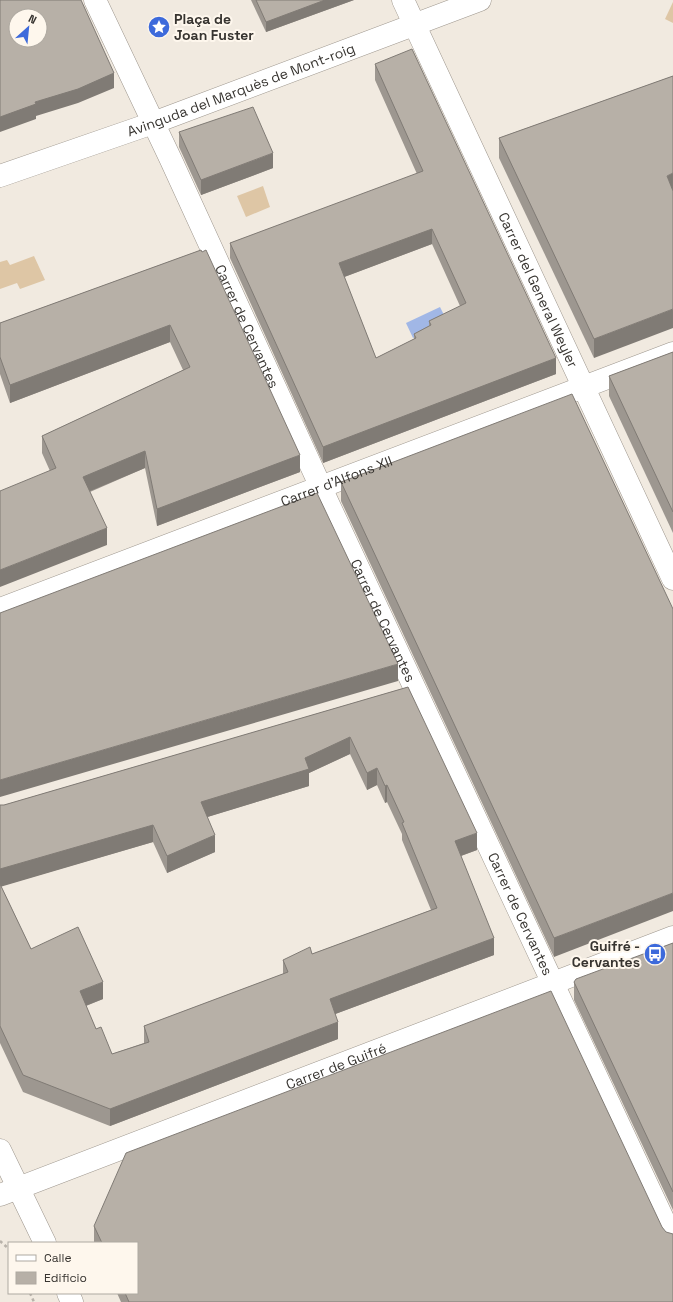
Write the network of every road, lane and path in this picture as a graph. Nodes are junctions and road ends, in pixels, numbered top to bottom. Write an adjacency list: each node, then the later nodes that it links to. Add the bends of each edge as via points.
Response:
1 (95, 0): 5 (street, Carrer de Cervantes)
2 (403, 0): 4 (street, Carrer del General Weyler)
3 (480, 0): 4 (street, Avinguda del Marquès de Mont-roig)
4 (414, 24): 5 (street, Avinguda del Marquès de Mont-roig); 8 (street, Carrer del General Weyler)
5 (153, 123): 6 (street, Avinguda del Marquès de Mont-roig); 9 (street, Carrer de Cervantes)
6 (0, 176)
7 (673, 352): 8 (street, Carrer d'Alfons XII)
8 (584, 385): 9 (street, Carrer d'Alfons XII); 10 (street, Carrer del General Weyler)
9 (320, 487): 11 (street, Carrer d'Alfons XII); 12 (street, Carrer de Cervantes)
10 (673, 579)
11 (0, 609)
12 (415, 689): 13 (street); 15 (street, Carrer de Cervantes)
13 (392, 696)
14 (673, 937): 15 (street, Carrer de Guifré)
15 (553, 983): 17 (street, Carrer de Guifré); 18 (street, Carrer de Cervantes)
16 (0, 1150): 17 (street)
17 (9, 1191): 20 (street)
18 (673, 1240)
19 (0, 1241): 21 (path)
20 (44, 1242)
21 (8, 1248)

